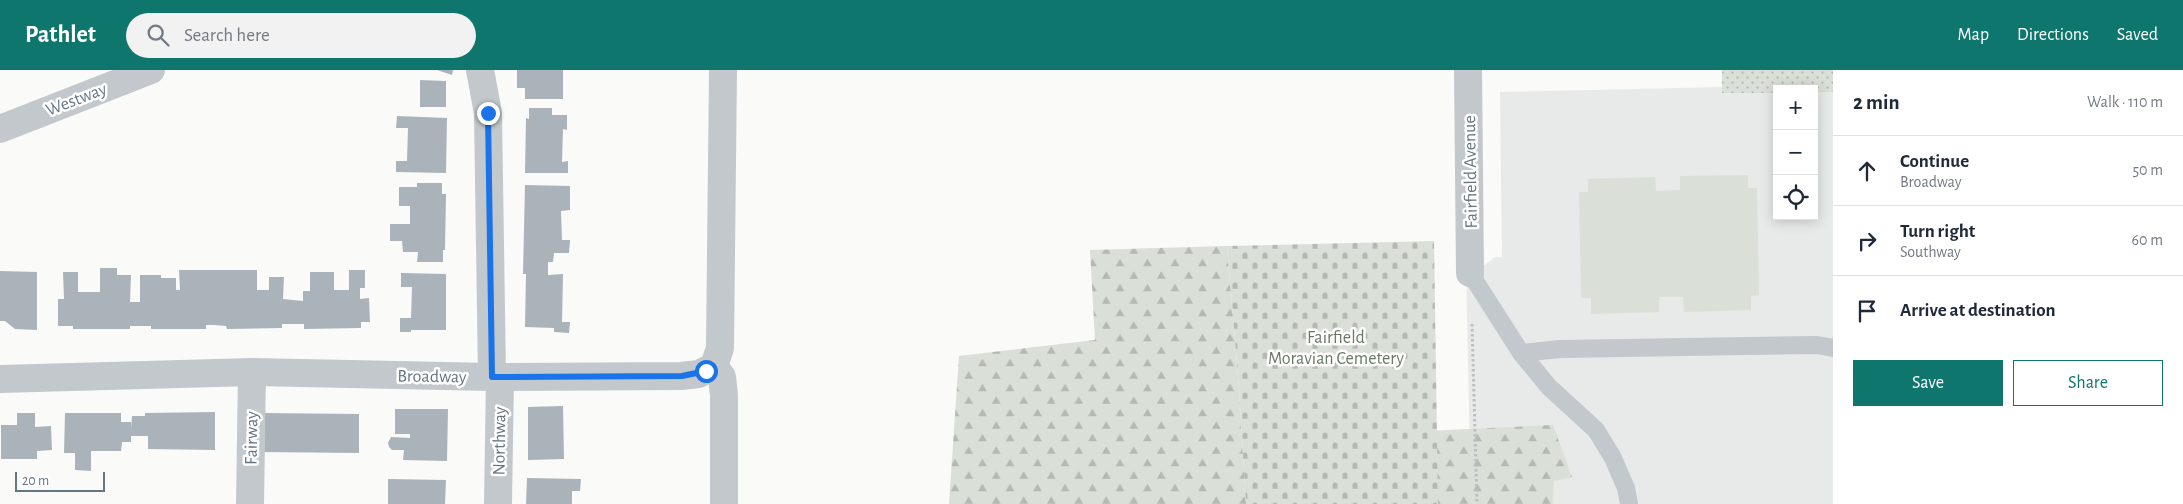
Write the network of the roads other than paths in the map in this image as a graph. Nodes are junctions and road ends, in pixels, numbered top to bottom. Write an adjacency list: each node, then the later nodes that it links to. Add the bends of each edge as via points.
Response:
1 (151, 70): 5 (street, Westway)
2 (480, 70): 11 (street, Northway, via 488,113)
3 (722, 70): 9 (street, via 720,348)
4 (1468, 70): 6 (street, Fairfield Avenue)
5 (0, 129)
6 (1470, 273): 8 (lane)
7 (1833, 348): 8 (lane, via 1817,345 1560,349)
8 (1521, 353): 16 (lane, via 1549,388 1596,430 1613,458)
9 (714, 366): 11 (street, Broadway, via 699,374 682,376); 15 (street, via 722,377 724,394)
10 (252, 372): 11 (street, Broadway); 12 (street, Broadway); 13 (street, Fairway)
11 (496, 377): 14 (street, Northway)
12 (0, 379)
13 (250, 504)
14 (498, 504)
15 (724, 504)
16 (1629, 504)

